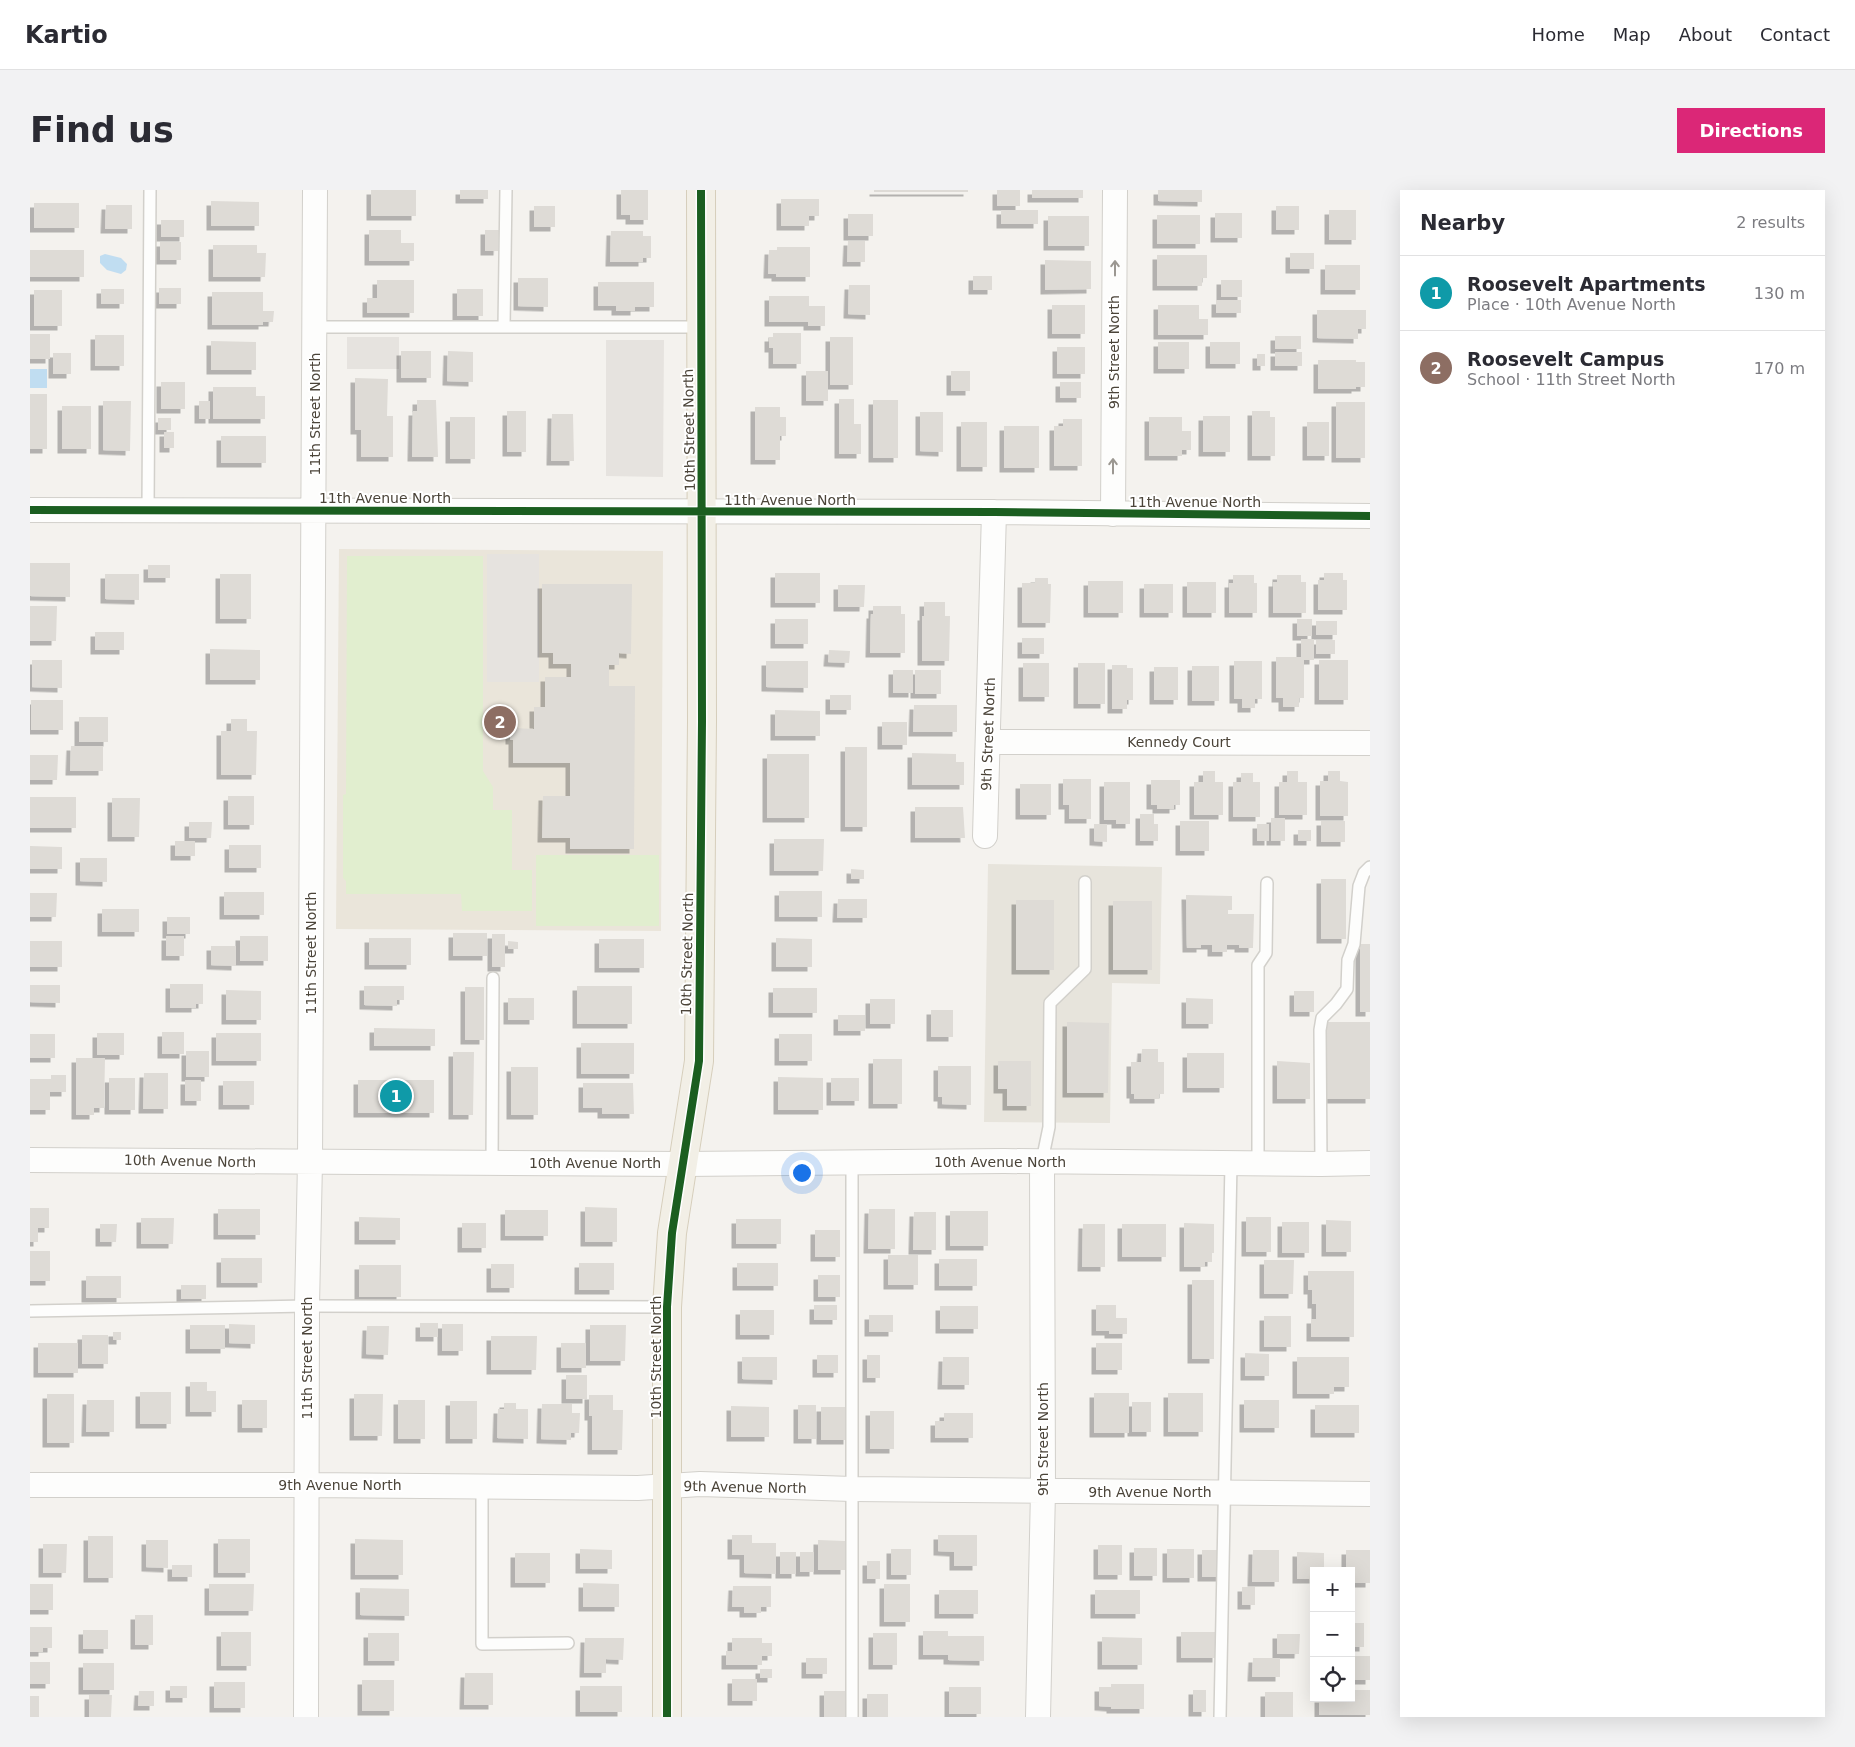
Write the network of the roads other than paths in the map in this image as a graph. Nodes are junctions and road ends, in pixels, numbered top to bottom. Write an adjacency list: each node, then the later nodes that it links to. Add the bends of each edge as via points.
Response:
1 (150, 190): 9 (lane)
2 (315, 190): 6 (street, 11th Street North)
3 (506, 190): 7 (lane)
4 (701, 190): 8 (main road, 10th Street North)
5 (1116, 190): 14 (street, 9th Street North, one-way to 5)
6 (315, 327): 7 (lane); 11 (street, 11th Street North)
7 (504, 327): 8 (lane)
8 (700, 327): 12 (main road, 10th Street North)
9 (148, 509): 10 (street, 11th Avenue North); 11 (street, 11th Avenue North)
10 (30, 510)
11 (313, 511): 12 (street, 11th Avenue North); 25 (street, 11th Street North)
12 (702, 512): 13 (street, 11th Avenue North); 31 (main road, 10th Street North, via 699,1061)
13 (994, 512): 14 (street, 11th Avenue North); 16 (street, 9th Street North)
14 (1113, 514): 15 (street, 11th Avenue North)
15 (1370, 516)
16 (988, 742): 17 (street, Kennedy Court); 18 (street, 9th Street North)
17 (1370, 743)
18 (985, 836)
19 (1370, 866): 32 (lane, via 1359,886 1354,944 1348,960 1348,989 1322,1018 1320,1030)
20 (1085, 882): 24 (lane, via 1085,969 1050,1003 1049,1127)
21 (1267, 882): 29 (lane, via 1266,953 1258,966)
22 (493, 978): 27 (lane)
23 (30, 1160): 25 (street, 10th Avenue North)
24 (1042, 1161): 26 (street, 10th Avenue North); 28 (street, 10th Avenue North); 41 (street, 9th Street North)
25 (310, 1162): 27 (street, 10th Avenue North); 33 (street, 11th Street North)
26 (852, 1162): 31 (street, 10th Avenue North); 40 (lane)
27 (492, 1163): 31 (street, 10th Avenue North)
28 (1231, 1163): 29 (street, 10th Avenue North); 42 (lane)
29 (1258, 1163): 32 (street, 10th Avenue North)
30 (1370, 1163): 32 (street, 10th Avenue North)
31 (684, 1164): 34 (main road, 10th Street North, via 672,1233)
32 (1321, 1164)
33 (306, 1306): 34 (lane); 35 (lane); 37 (street, 11th Street North)
34 (667, 1307): 38 (main road, 10th Street North)
35 (30, 1311)
36 (30, 1485): 37 (street, 9th Avenue North)
37 (306, 1485): 39 (street, 9th Avenue North); 45 (street, 11th Street North)
38 (668, 1486): 39 (street, 9th Avenue North); 40 (street, 9th Avenue North, via 700,1484); 46 (main road, 10th Street North)
39 (482, 1487): 44 (lane, via 482,1644)
40 (852, 1489): 41 (street, 9th Avenue North); 47 (lane)
41 (1043, 1491): 42 (street, 9th Avenue North); 48 (street, 9th Street North)
42 (1225, 1492): 43 (street, 9th Avenue North); 49 (lane)
43 (1370, 1494)
44 (568, 1644)
45 (306, 1717)
46 (667, 1717)
47 (852, 1717)
48 (1038, 1717)
49 (1220, 1717)

